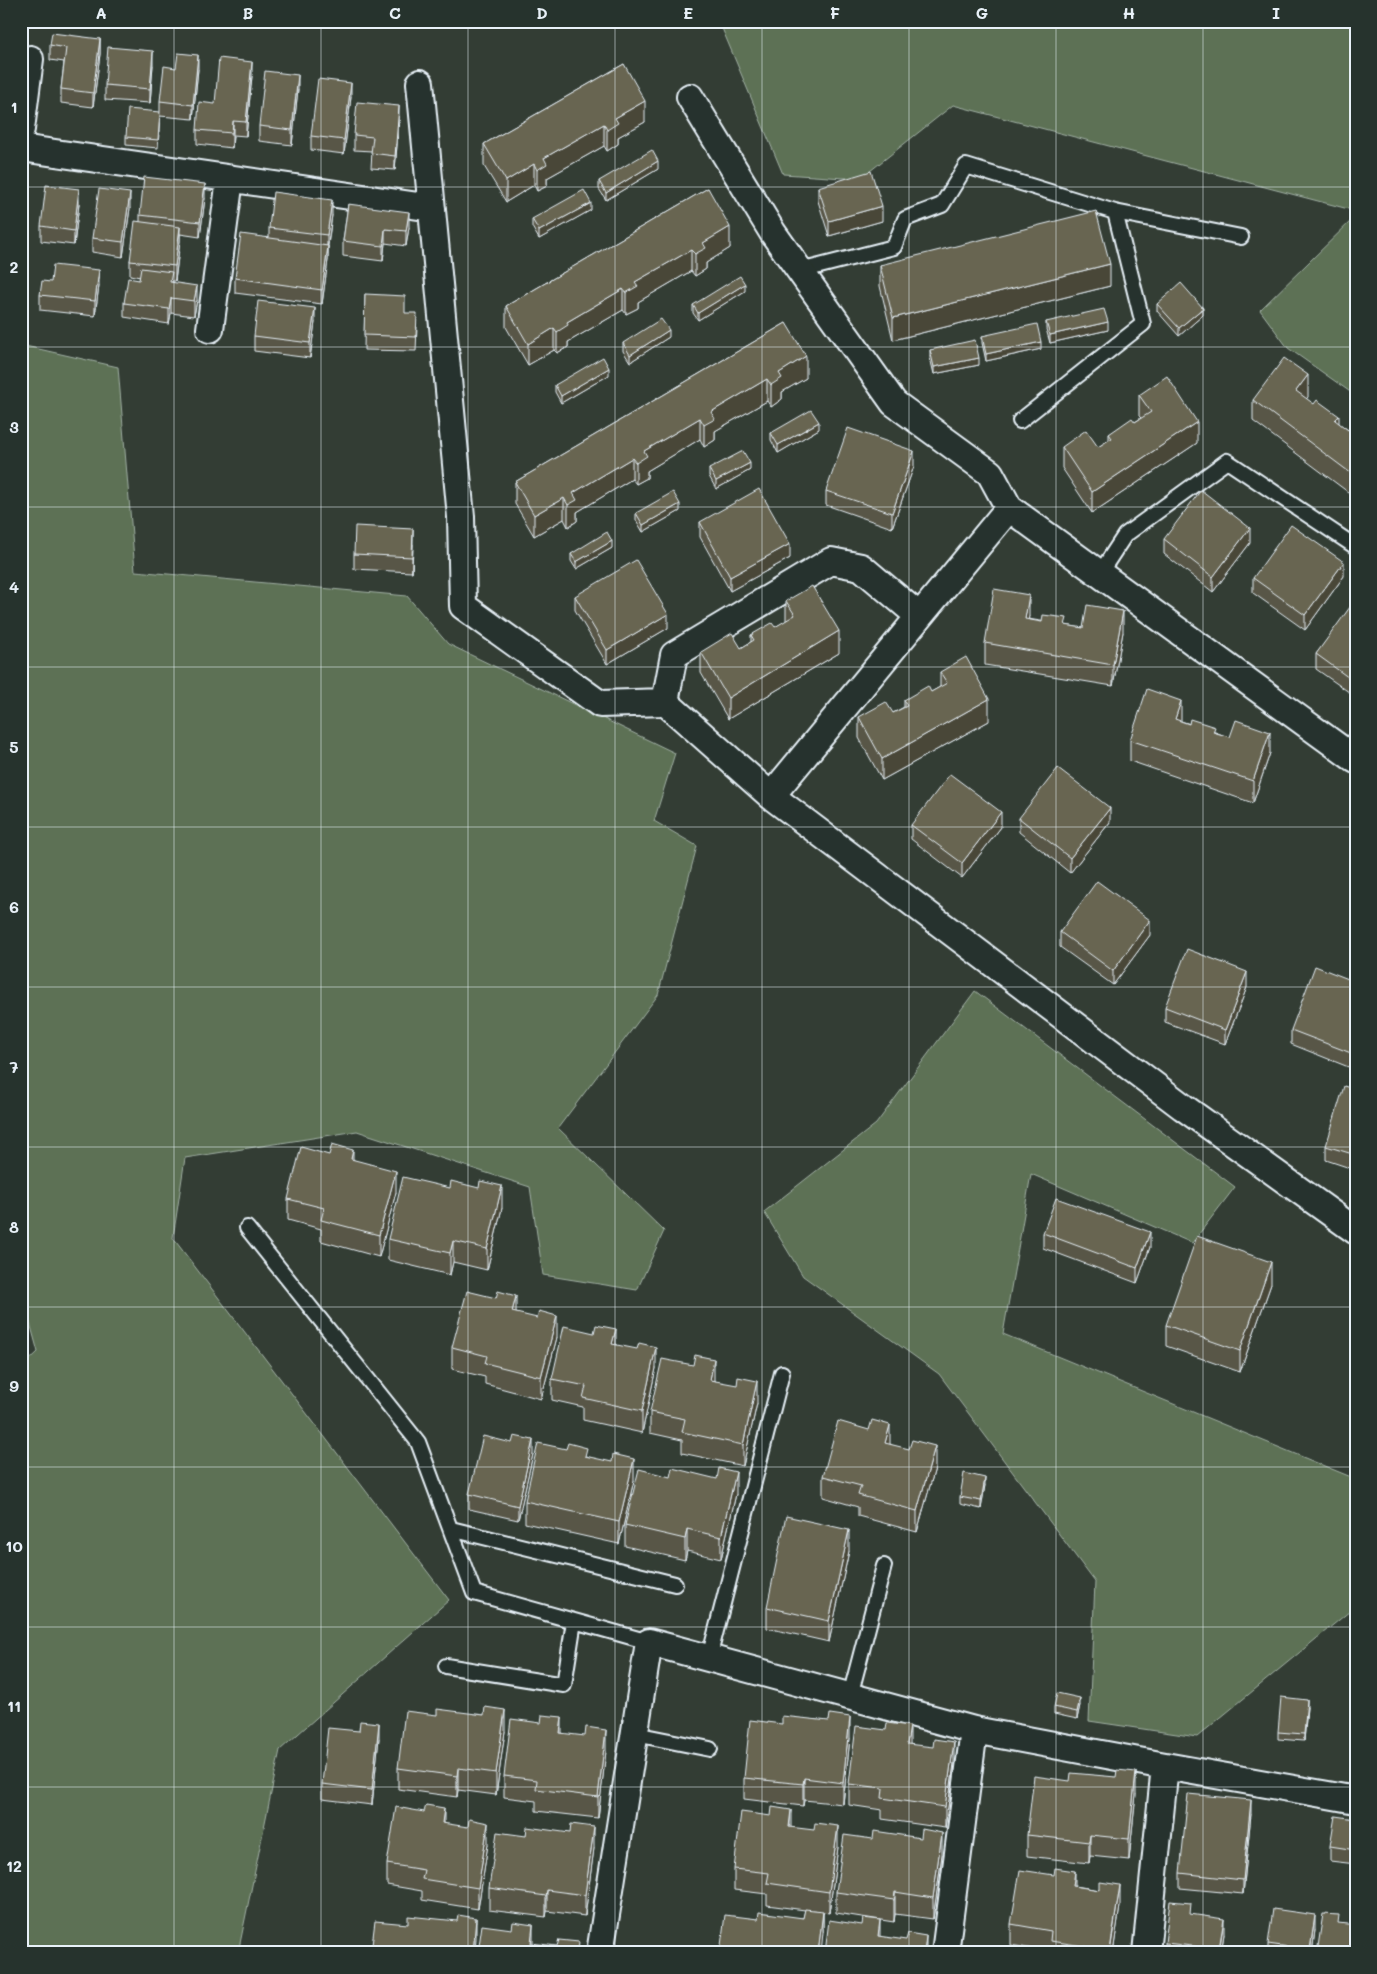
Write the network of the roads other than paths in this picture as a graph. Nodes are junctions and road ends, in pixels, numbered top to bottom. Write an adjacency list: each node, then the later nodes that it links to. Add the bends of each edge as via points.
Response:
1 (30, 59): 4 (street)
2 (420, 83): 7 (street)
3 (690, 98): 10 (street)
4 (21, 129)
5 (21, 148): 6 (street)
6 (230, 179): 7 (street); 11 (street)
7 (432, 208): 17 (street, via 461,517 463,606 600,704)
8 (1116, 212): 9 (lane); 10 (lane, via 966,166 942,205 905,219 894,247); 12 (lane, via 1143,324)
9 (1241, 237)
10 (800, 271): 13 (street, via 894,403 990,473)
11 (210, 328)
12 (1020, 421)
13 (1009, 508): 15 (street); 16 (street)
14 (1356, 547): 15 (lane, via 1227,461 1125,535)
15 (1100, 573): 18 (street)
16 (920, 616): 17 (street, via 861,567 831,562 674,656); 19 (street)
17 (664, 702): 19 (street)
18 (1356, 760)
19 (771, 796): 21 (street, via 1175,1101)
20 (247, 1228): 23 (lane, via 418,1442)
21 (1356, 1232)
22 (782, 1374): 28 (lane)
23 (450, 1529): 25 (lane); 26 (lane, via 474,1594)
24 (884, 1566): 30 (lane)
25 (675, 1584)
26 (574, 1621): 27 (lane); 29 (lane, via 564,1685)
27 (649, 1642): 28 (street); 32 (street)
28 (709, 1658): 30 (street)
29 (446, 1666)
30 (850, 1696): 31 (street)
31 (974, 1730): 34 (street); 37 (street)
32 (635, 1734): 33 (lane); 36 (street)
33 (710, 1749)
34 (1165, 1766): 35 (street); 38 (street)
35 (1356, 1800)
36 (600, 1953)
37 (945, 1953)
38 (1146, 1953)

